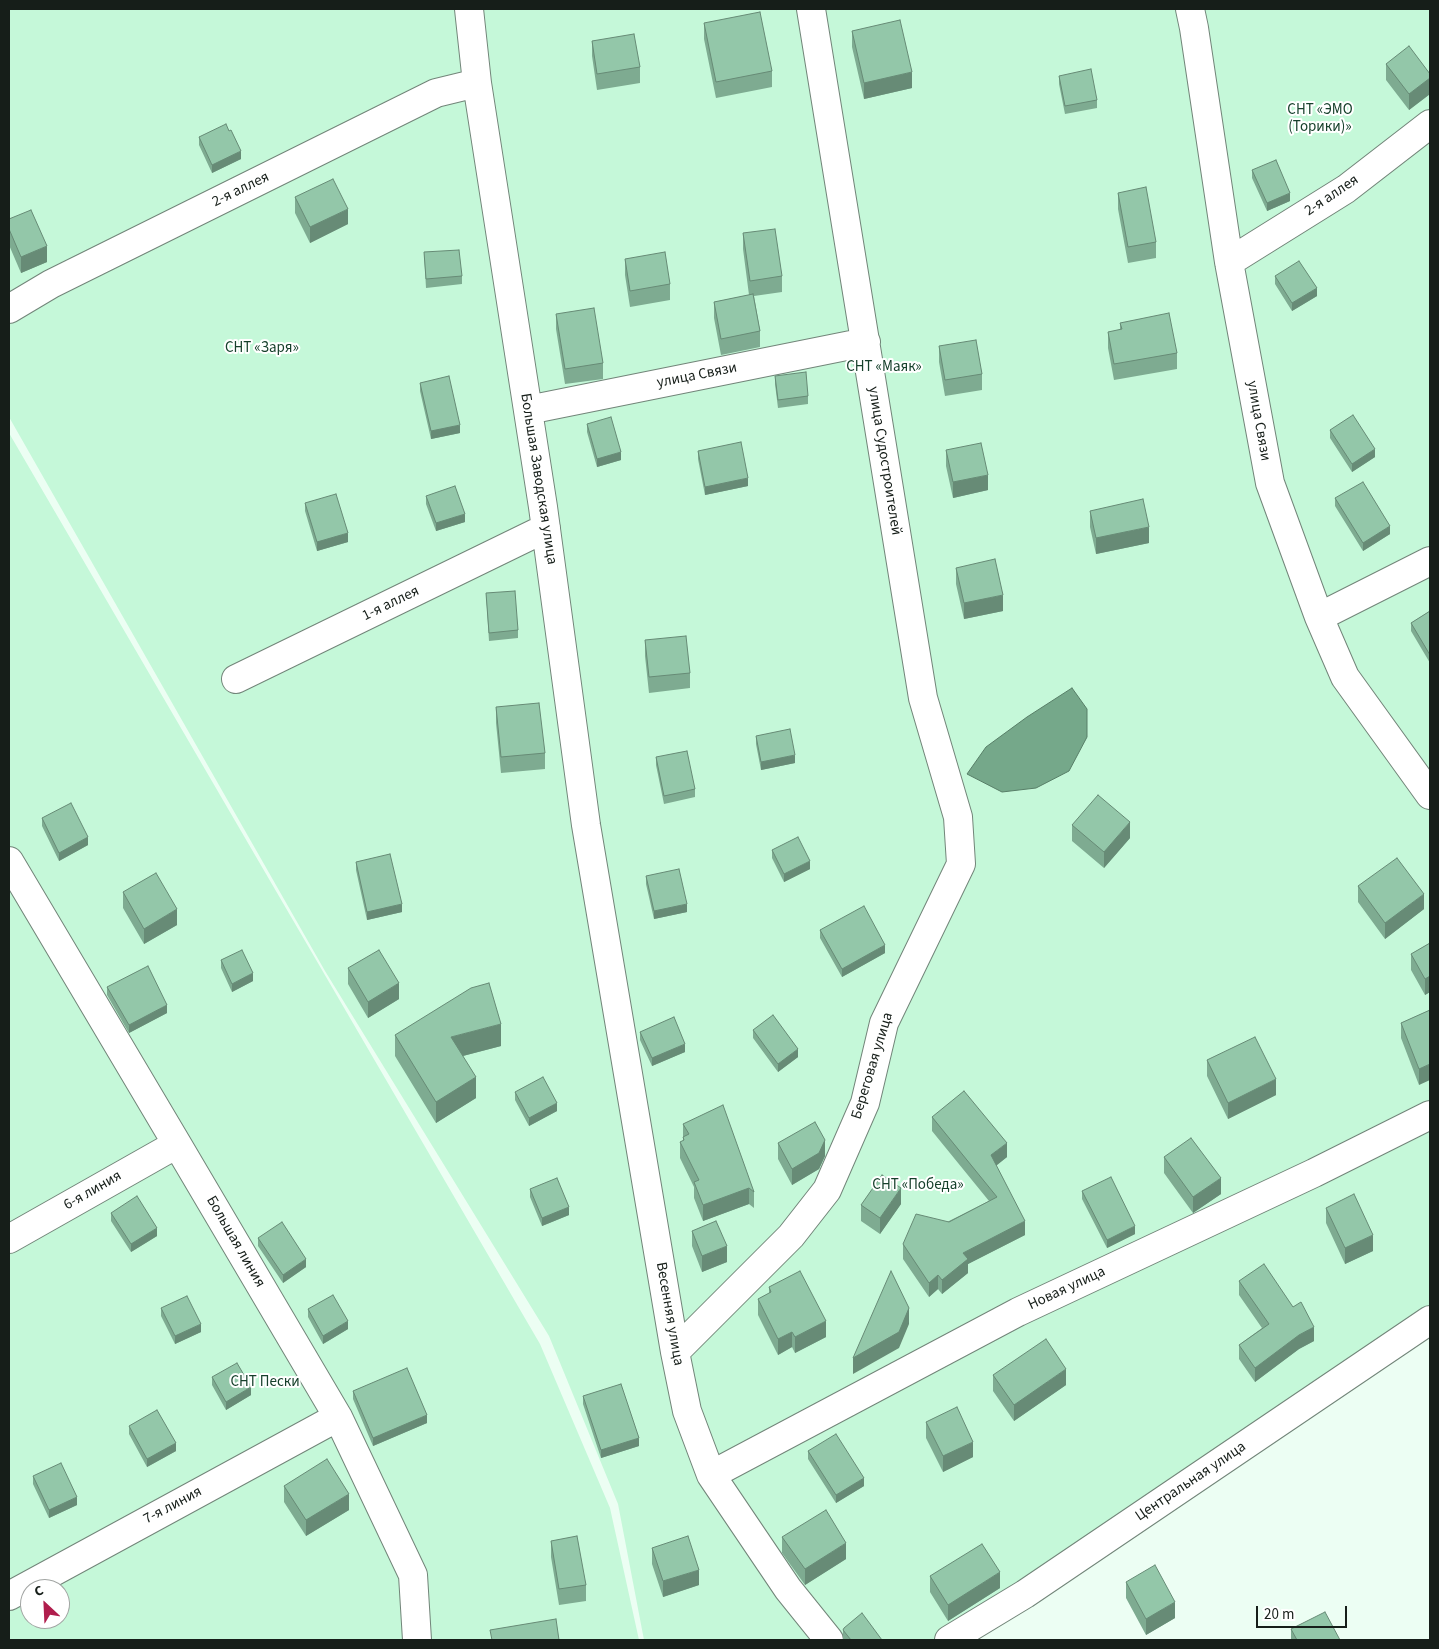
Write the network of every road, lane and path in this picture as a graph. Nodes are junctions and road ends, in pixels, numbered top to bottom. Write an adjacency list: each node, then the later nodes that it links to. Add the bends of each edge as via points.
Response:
1 (468, 9): 4 (street, Большая Заводская улица)
2 (810, 9): 8 (street, улица Судостроителей)
3 (1190, 9): 6 (street, улица Связи)
4 (477, 82): 7 (street, 2-я аллея, via 436,93 51,284); 9 (street, Большая Заводская улица)
5 (1430, 124): 6 (street, 2-я аллея, via 1346,189)
6 (1229, 262): 12 (street, улица Связи, via 1270,484)
7 (9, 309)
8 (866, 342): 9 (street, улица Связи); 14 (street, улица Судостроителей, via 923,698)
9 (528, 410): 10 (street, Большая Заводская улица)
10 (546, 528): 13 (street, 1-я аллея); 17 (street, Большая Заводская улица, via 586,825)
11 (1430, 560): 12 (street)
12 (1319, 617): 15 (street, улица Связи, via 1344,677)
13 (236, 679)
14 (942, 763): 22 (street, Береговая улица, via 958,817 961,864 884,1023 865,1103 827,1190 791,1236)
15 (1430, 795)
16 (9, 861): 19 (street, Большая линия)
17 (607, 949): 22 (street, Весенняя улица)
18 (1430, 1115): 24 (street, Новая улица, via 1018,1312)
19 (177, 1144): 20 (street, 6-я линия); 23 (street, Большая линия)
20 (9, 1239)
21 (1430, 1320): 28 (street, Центральная улица, via 1025,1594)
22 (675, 1352): 24 (street, Весенняя улица, via 688,1411)
23 (338, 1417): 25 (street, 7-я линия); 26 (street, Большая линия, via 414,1575)
24 (711, 1475): 27 (street, Весенняя улица, via 788,1589)
25 (9, 1596)
26 (417, 1640)
27 (829, 1640)
28 (949, 1640)

